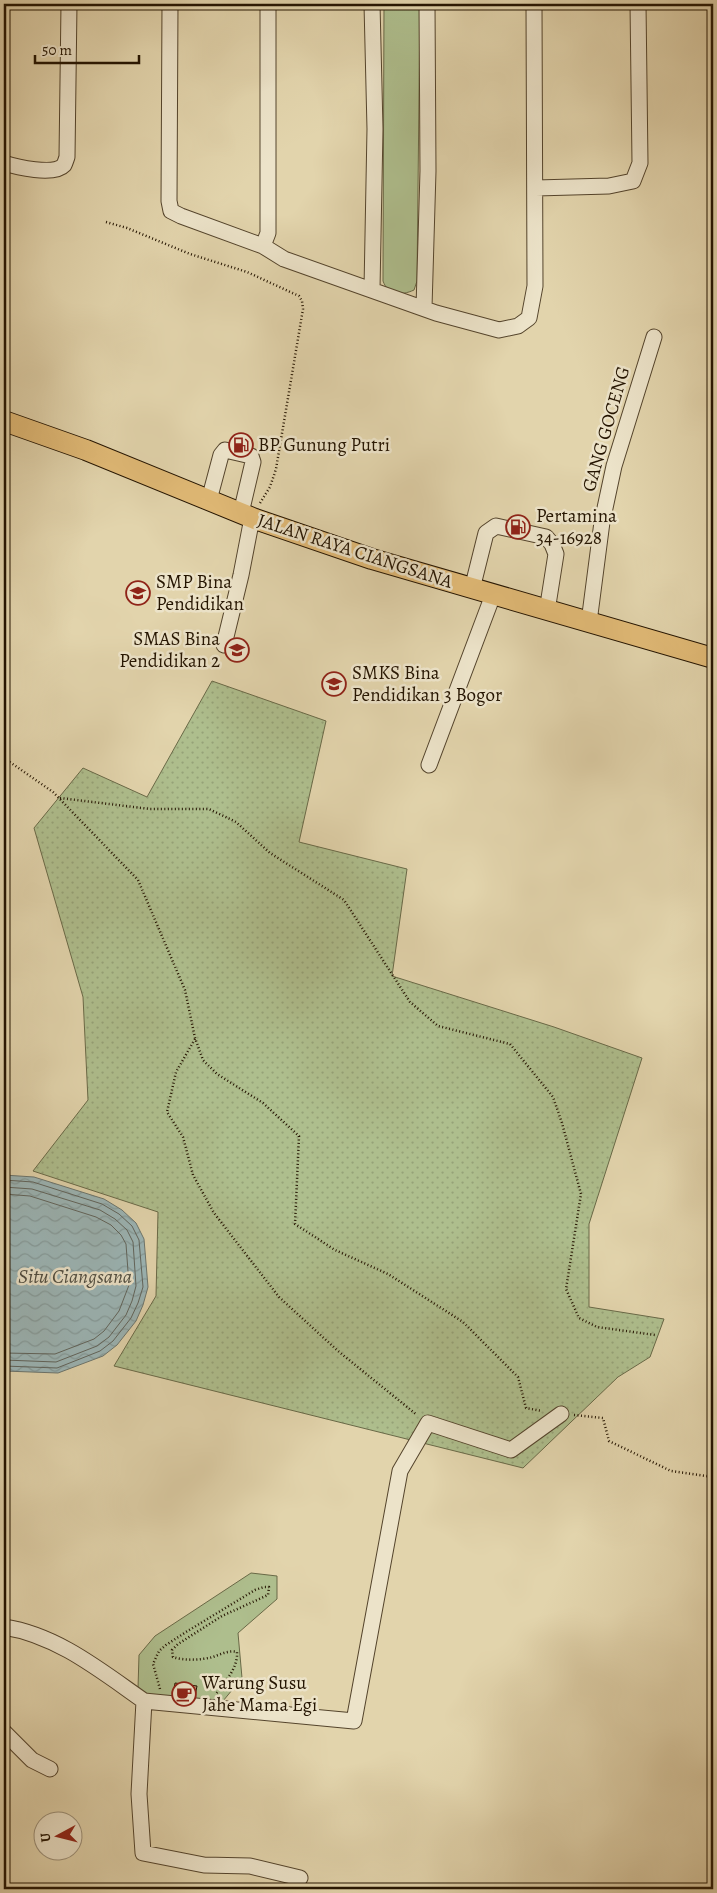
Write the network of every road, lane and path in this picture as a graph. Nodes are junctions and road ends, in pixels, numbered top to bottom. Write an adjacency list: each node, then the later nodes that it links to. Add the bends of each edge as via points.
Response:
1 (69, 4): 8 (street, via 67,157 57,169 25,169)
2 (170, 4): 11 (street, via 171,211)
3 (268, 4): 11 (street, via 268,233)
4 (372, 4): 12 (street, via 375,128)
5 (427, 4): 13 (street, via 428,171)
6 (534, 4): 9 (street)
7 (638, 4): 9 (street, via 640,163 633,181 609,186)
8 (4, 163)
9 (536, 188): 13 (street, via 535,286 529,318 518,326 498,330)
10 (106, 222): 17 (path, via 247,272 299,296 302,301 276,470)
11 (263, 246): 12 (street, via 284,259)
12 (372, 289): 13 (street)
13 (424, 308)
14 (654, 337): 21 (street, GANG GOCENG, via 614,466 602,522)
15 (4, 421): 16 (main road, JALAN RAYA CIANGSANA)
16 (209, 500): 17 (main road, JALAN RAYA CIANGSANA); 17 (street, via 225,450 251,456)
17 (249, 516): 18 (main road, JALAN RAYA CIANGSANA, via 372,559); 22 (street, via 232,618)
18 (472, 589): 19 (main road, JALAN RAYA CIANGSANA); 20 (street, via 486,533 496,526 546,537 556,554)
19 (493, 595): 20 (main road, JALAN RAYA CIANGSANA); 25 (street)
20 (547, 611): 21 (main road, JALAN RAYA CIANGSANA)
21 (588, 622): 23 (main road, JALAN RAYA CIANGSANA)
22 (224, 645)
23 (713, 658)
24 (4, 758): 26 (path)
25 (429, 765)
26 (59, 798): 27 (path, via 138,880 185,990); 28 (path, via 150,809 209,809 236,822 270,853 344,900 410,1002 438,1026 510,1044 553,1096 581,1194 566,1289 579,1318 598,1327)
27 (195, 1038): 29 (path, via 203,1060 217,1074 263,1103 299,1136 295,1224 335,1250 388,1274 463,1322 518,1377 526,1408); 30 (path, via 176,1072 167,1112 183,1137 193,1174 214,1213 278,1297 338,1351)
28 (655, 1335)
29 (561, 1414): 30 (street, via 511,1450); 31 (path, via 603,1418 610,1441 671,1471)
30 (428, 1423): 35 (street, via 400,1471 354,1721)
31 (713, 1477)
32 (4, 1627): 33 (street, via 42,1637 84,1659)
33 (144, 1701): 34 (street); 38 (street, via 139,1794 143,1853 204,1865 250,1866)
34 (169, 1704): 35 (street); 35 (path, via 153,1664 159,1651 255,1590 269,1587 268,1594 222,1616 172,1650 173,1657 181,1660 237,1652 238,1660 232,1672 214,1696)
35 (199, 1706)
36 (4, 1732): 37 (street, via 32,1760)
37 (50, 1769)
38 (300, 1878)

